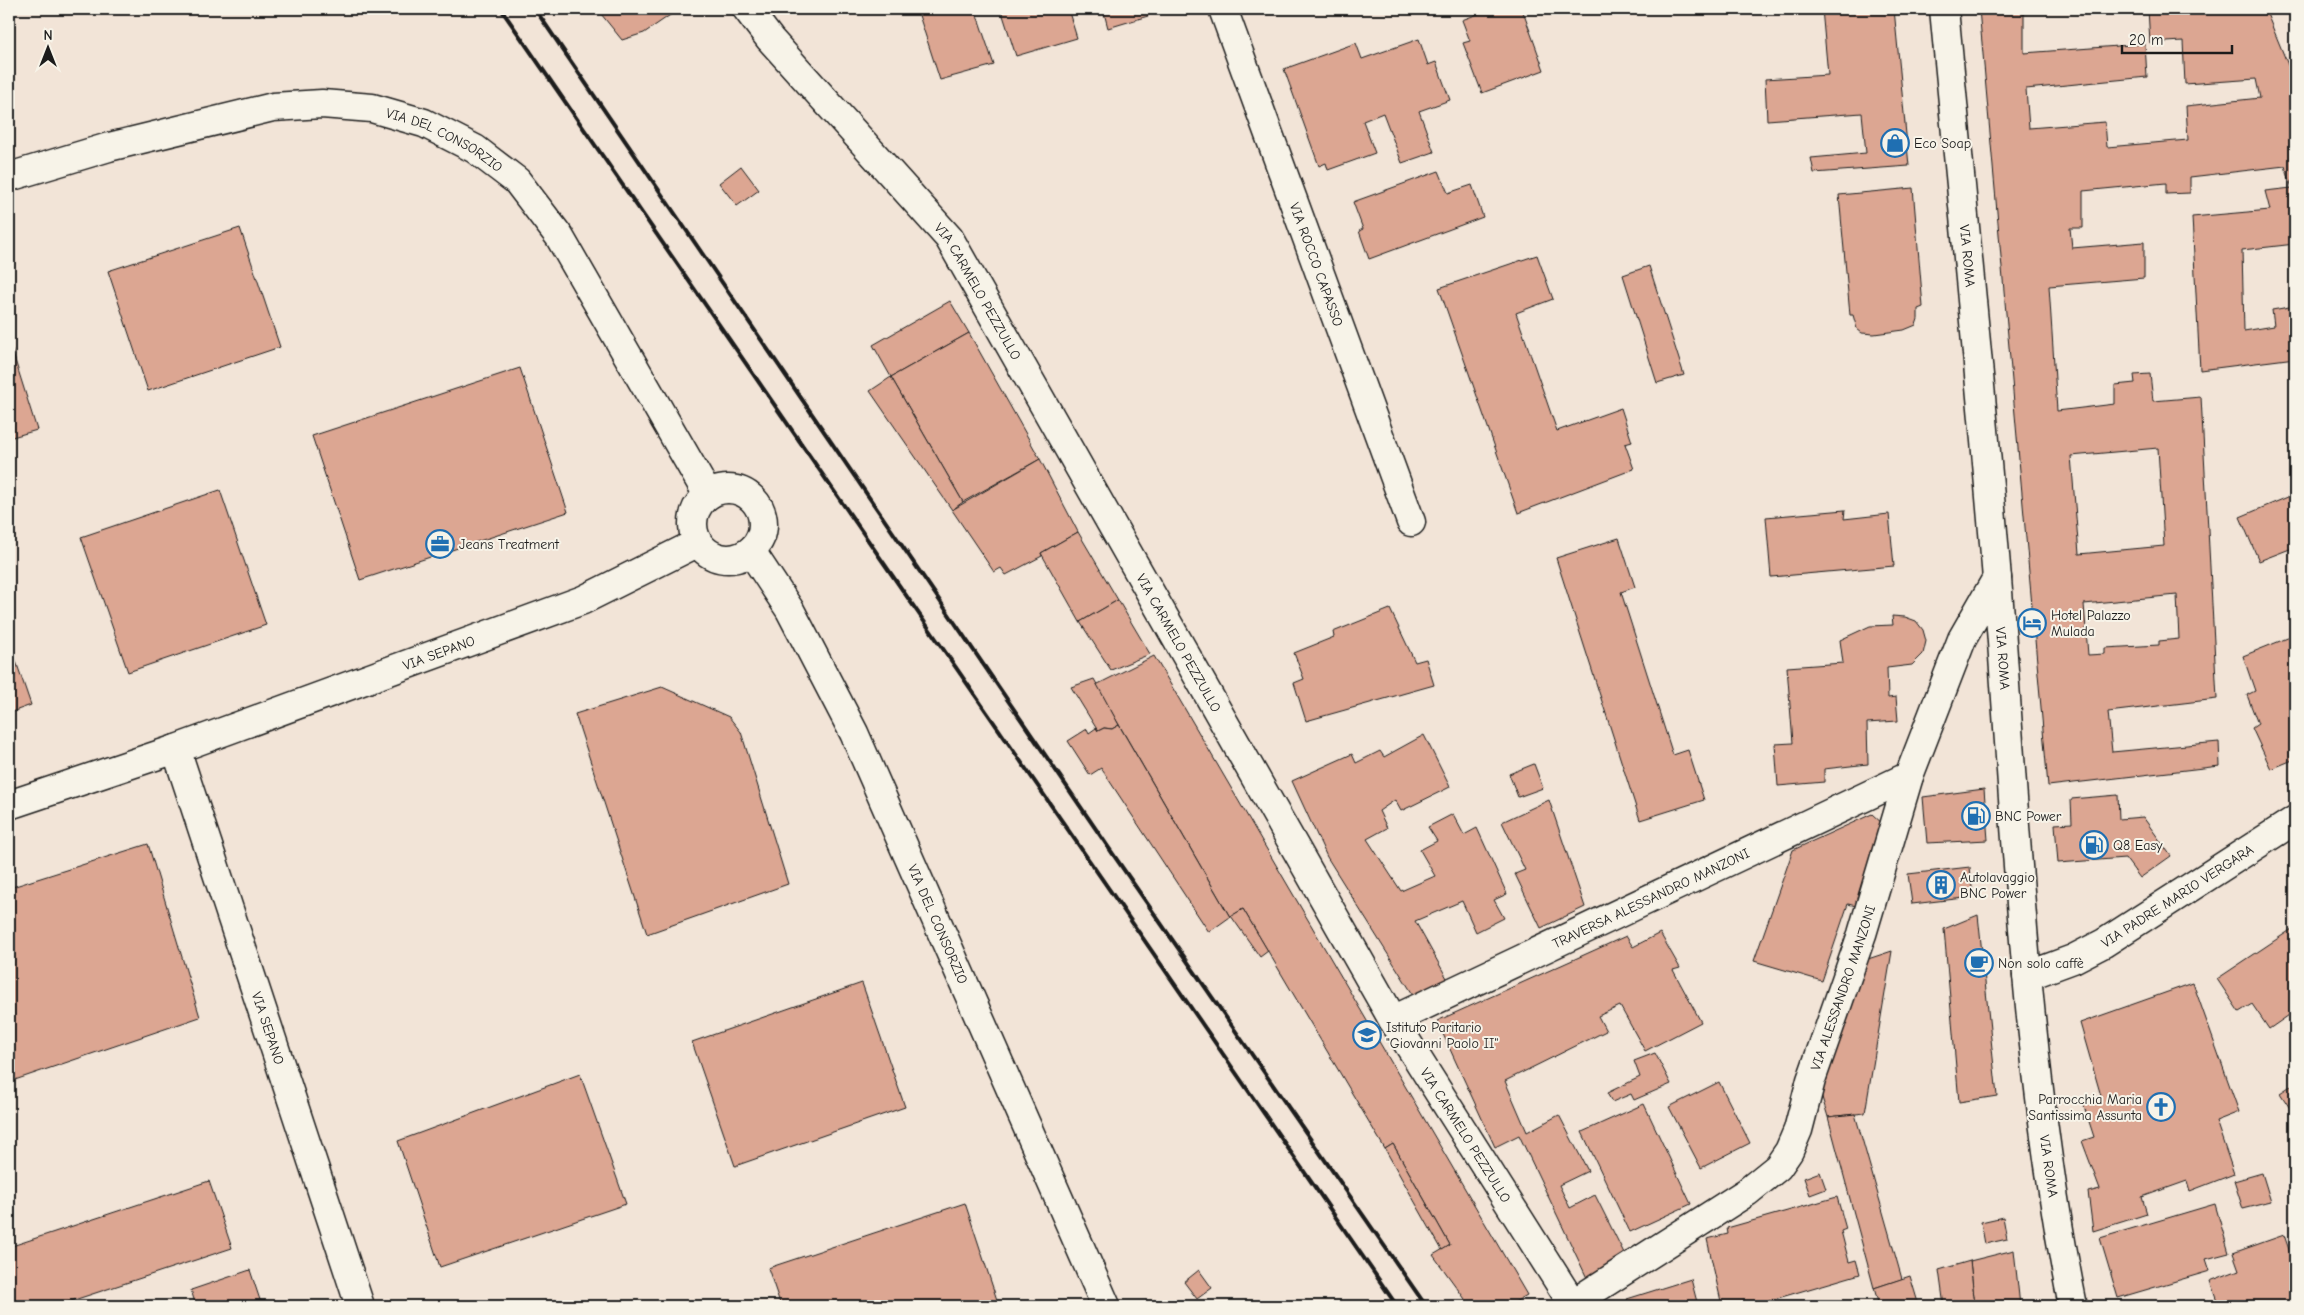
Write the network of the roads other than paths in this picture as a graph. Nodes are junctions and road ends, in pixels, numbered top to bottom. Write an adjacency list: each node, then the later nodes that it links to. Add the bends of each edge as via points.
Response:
1 (747, 9): 5 (street, VIA CARMELO PEZZULLO)
2 (764, 9): 5 (street)
3 (1222, 9): 8 (street, VIA ROCCO CAPASSO)
4 (1944, 9): 11 (street, VIA ROMA)
5 (770, 39): 17 (street, VIA CARMELO PEZZULLO, via 949,238)
6 (9, 177): 7 (street, VIA DEL CONSORZIO, via 109,147 273,107 322,104 372,108 424,122 474,149 517,181 559,236)
7 (708, 495): 9 (street, via 694,512 693,533); 10 (street, via 718,490 739,491 758,506 763,530)
8 (1411, 522)
9 (697, 543): 10 (street, via 705,552 722,559 740,558); 12 (street, VIA SEPANO, via 583,600)
10 (751, 551): 20 (street, VIA DEL CONSORZIO, via 790,610 854,733)
11 (1997, 578): 13 (street, VIA ALESSANDRO MANZONI, via 1962,639); 16 (street, VIA ROMA)
12 (176, 749): 14 (street, VIA SEPANO); 19 (street, VIA SEPANO)
13 (1909, 776): 17 (street, TRAVERSA ALESSANDRO MANZONI); 18 (street, VIA ALESSANDRO MANZONI, via 1862,934 1789,1151 1778,1168 1747,1192)
14 (9, 805)
15 (2295, 820): 16 (street, VIA PADRE MARIO VERGARA, via 2104,943)
16 (2027, 976): 21 (street, VIA ROMA, via 2046,1141)
17 (1393, 1020): 18 (street, VIA CARMELO PEZZULLO)
18 (1573, 1305)
19 (360, 1306)
20 (1106, 1306)
21 (2073, 1306)

